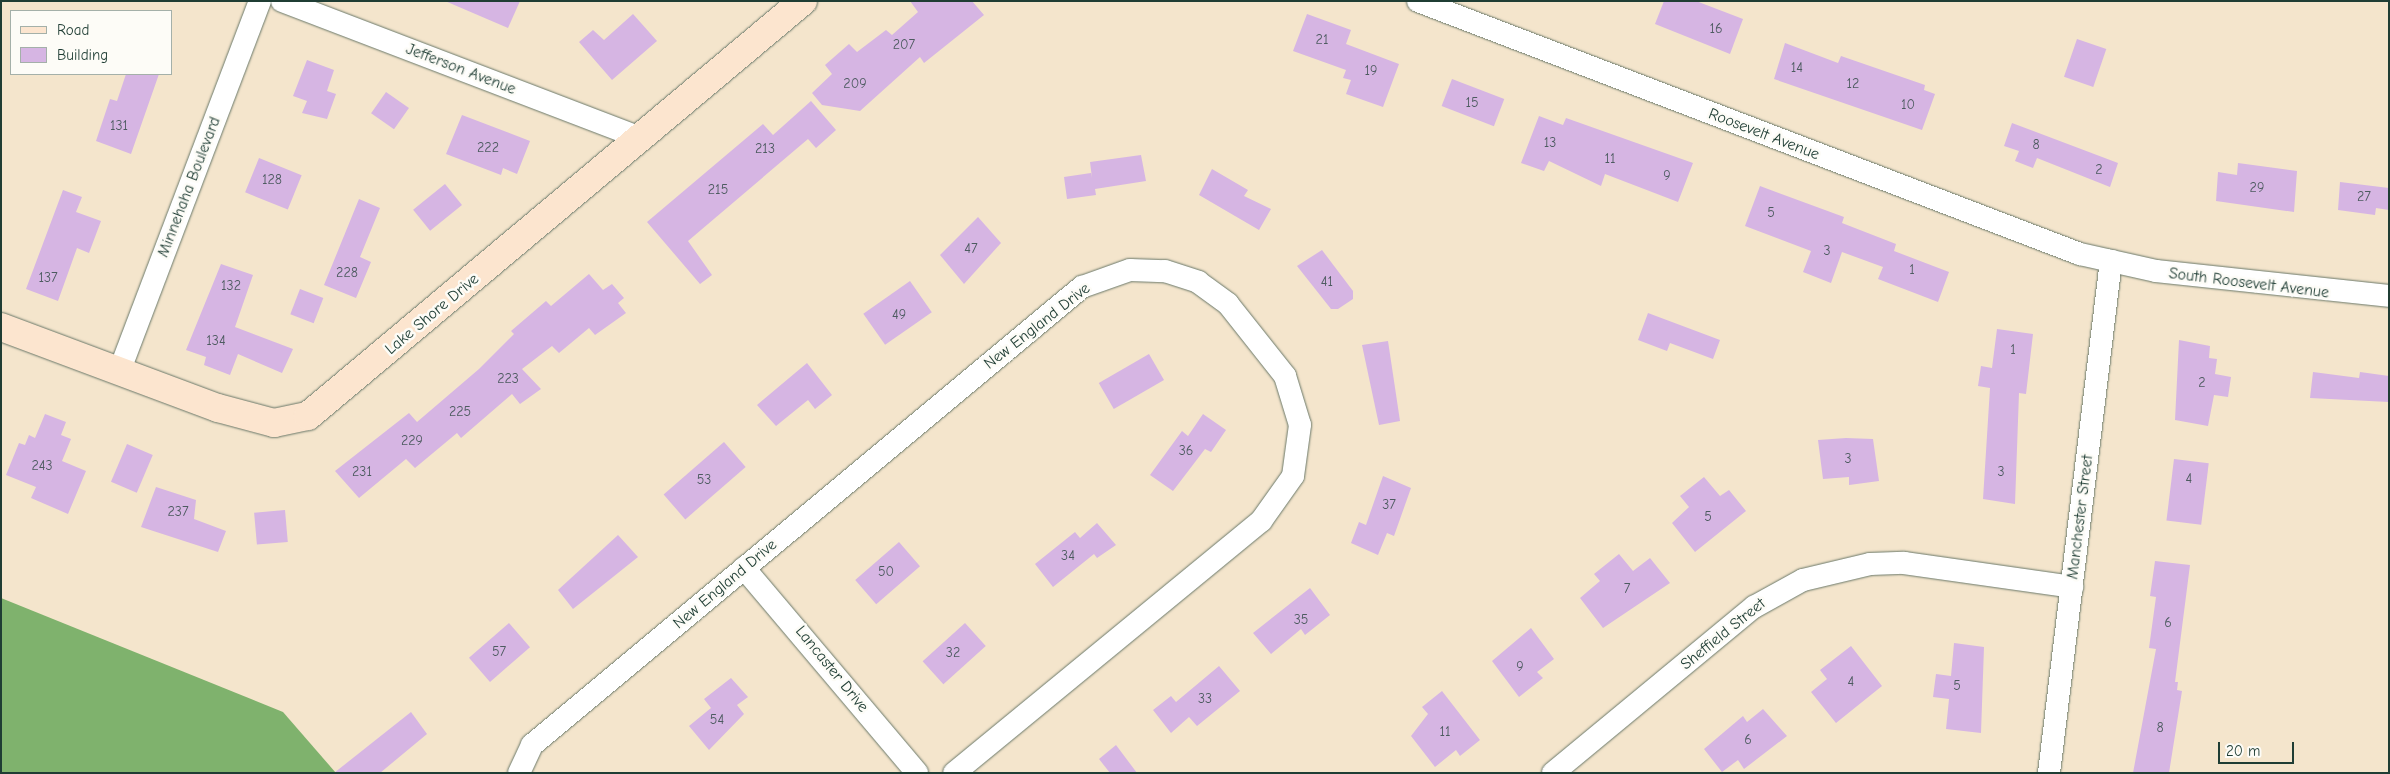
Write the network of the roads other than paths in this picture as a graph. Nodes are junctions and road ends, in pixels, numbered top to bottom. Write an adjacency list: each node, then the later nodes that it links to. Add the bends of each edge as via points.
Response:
1 (260, 1): 9 (street, Minnehaha Boulevard)
2 (282, 1): 5 (street, Jefferson Avenue)
3 (803, 1): 5 (street, Lake Shore Drive)
4 (1418, 1): 6 (street, Roosevelt Avenue, via 2080,254)
5 (641, 138): 9 (street, Lake Shore Drive, via 308,416 274,423)
6 (2111, 261): 7 (street, South Roosevelt Avenue, via 2156,271); 11 (street, Manchester Street)
7 (2389, 296)
8 (1, 327): 9 (street, Lake Shore Drive)
9 (119, 372)
10 (744, 568): 12 (street, New England Drive, via 532,745); 13 (street, Lancaster Drive); 14 (street, New England Drive, via 1082,286 1130,270 1165,271 1198,282 1228,304 1285,376 1298,408 1298,460 1283,495 1261,521)
11 (2072, 587): 15 (street, Sheffield Street, via 1904,563 1862,565 1803,580 1754,607); 16 (street, Manchester Street)
12 (519, 773)
13 (917, 773)
14 (954, 773)
15 (1553, 773)
16 (2050, 773)

